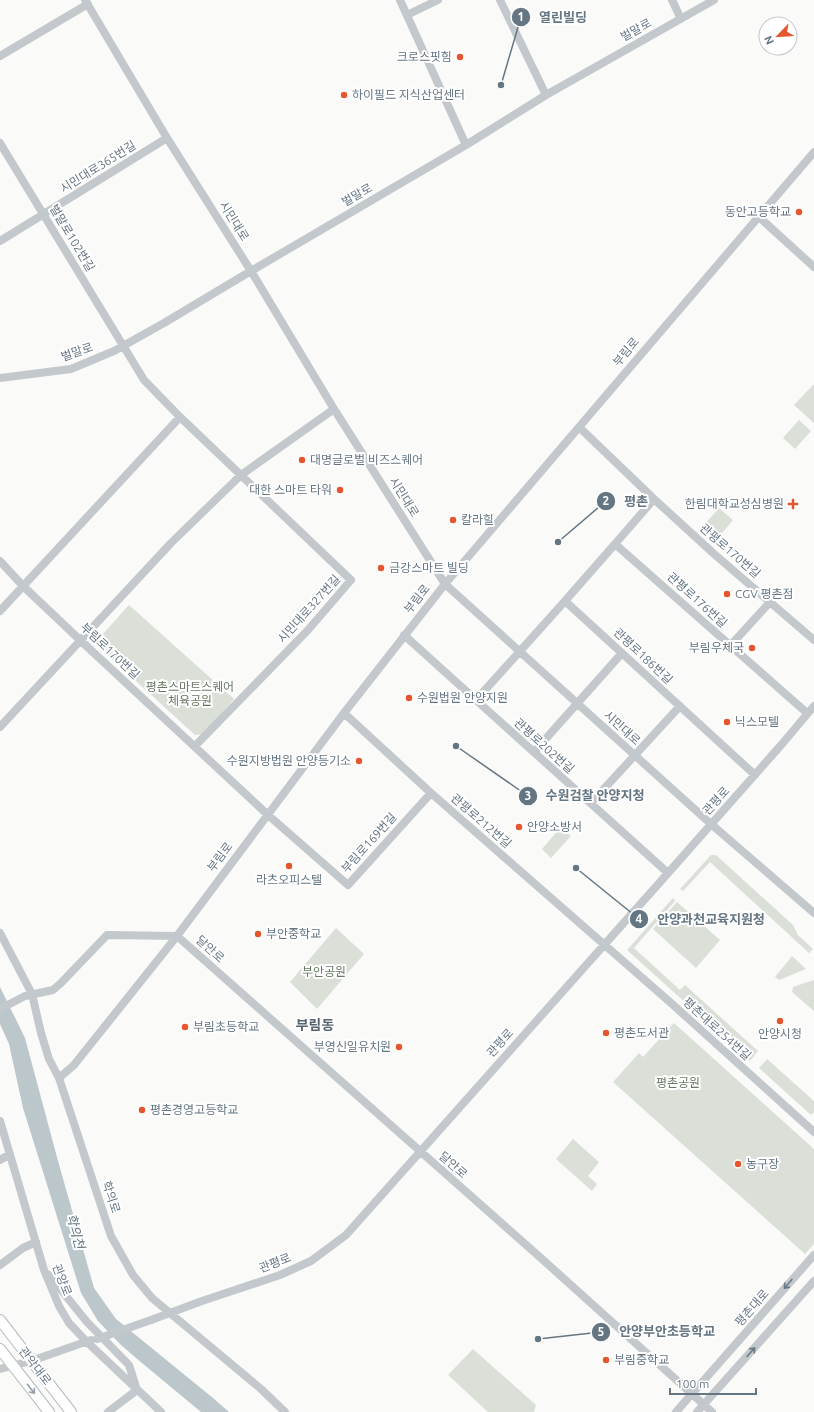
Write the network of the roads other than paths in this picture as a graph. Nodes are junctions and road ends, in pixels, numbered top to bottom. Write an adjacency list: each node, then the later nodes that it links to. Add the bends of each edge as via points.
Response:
1 (400, 0): 7 (street)
2 (438, 0): 7 (street)
3 (500, 0): 10 (street)
4 (672, 0): 8 (street)
5 (714, 0): 8 (street, 벌말로)
6 (86, 2): 9 (street); 11 (street, 시민대로)
7 (407, 15): 13 (street)
8 (681, 19): 10 (street, 벌말로)
9 (0, 56)
10 (546, 95): 13 (street, 벌말로)
11 (168, 138): 15 (street, 시민대로365번길); 19 (street, 시민대로)
12 (0, 143): 15 (street, 벌말로102번길)
13 (466, 145): 19 (street, 벌말로)
14 (814, 152): 16 (street, 부림로)
15 (44, 215): 17 (street, 시민대로365번길); 20 (street, 벌말로102번길)
16 (759, 217): 18 (street); 24 (street, 부림로)
17 (0, 241)
18 (814, 266)
19 (251, 271): 20 (street, 벌말로); 22 (street, 시민대로)
20 (123, 346): 21 (street, 벌말로, via 79,367); 23 (street, 벌말로102번길, via 144,380)
21 (0, 378)
22 (334, 409): 25 (street); 29 (street, 시민대로)
23 (180, 417): 25 (street, 시민대로327번길); 30 (street)
24 (579, 427): 26 (street, 관평로170번길); 29 (street, 부림로)
25 (241, 475): 35 (street, via 171,543); 47 (street, 시민대로327번길, via 351,580 308,630)
26 (654, 499): 27 (street); 32 (street, 관평로170번길)
27 (615, 544): 31 (street); 37 (street, 관평로176번길)
28 (0, 561): 30 (street, 부림로170번길)
29 (445, 584): 34 (street, 부림로); 38 (street, 시민대로)
30 (23, 586): 33 (street); 35 (street, 부림로170번길)
31 (566, 601): 38 (street); 39 (street, 관평로186번길)
32 (770, 602): 36 (street, 관평로170번길); 37 (street)
33 (0, 611)
34 (404, 635): 40 (street, 관평로202번길); 44 (street, 부림로)
35 (80, 640): 46 (street); 47 (street, 부림로170번길)
36 (814, 640)
37 (730, 646): 45 (street, 관평로176번길)
38 (519, 651): 40 (street); 41 (street, 시민대로)
39 (622, 653): 41 (street); 42 (street, 관평로186번길)
40 (476, 700): 48 (street, 관평로202번길)
41 (578, 704): 48 (street); 49 (street, 시민대로)
42 (680, 706): 49 (street); 50 (street, 관평로186번길)
43 (814, 706): 45 (street, 관평로)
44 (344, 712): 51 (street, 관평로212번길); 53 (street, 부림로)
45 (807, 713): 50 (street, 관평로)
46 (0, 727)
47 (195, 746): 53 (street, 부림로170번길)
48 (534, 752): 52 (street, 관평로202번길)
49 (634, 755): 52 (street); 54 (street, 시민대로)
50 (755, 775): 54 (street, 관평로)
51 (431, 793): 53 (street, 부림로169번길, via 348,884); 59 (street, 관평로212번길)
52 (591, 803): 55 (street, 관평로202번길)
53 (268, 814): 58 (street, 부림로)
54 (711, 824): 55 (street, 관평로); 56 (street, 시민대로)
55 (668, 873): 59 (street, 관평로)
56 (814, 913)
57 (0, 933): 60 (street, 학의로)
58 (177, 936): 60 (street, via 107,935 53,990); 62 (street, 부림로, via 74,1065); 65 (street, 달안로)
59 (604, 944): 64 (street, 평촌대로254번길); 65 (street, 관평로)
60 (28, 995): 61 (street); 62 (street, 학의로)
61 (0, 1009)
62 (59, 1078): 73 (street, 학의로, via 111,1236 133,1276 152,1298)
63 (0, 1121): 66 (street, 관양로)
64 (814, 1132)
65 (420, 1152): 73 (street, 관평로, via 346,1235 311,1261 280,1275); 81 (street, 달안로)
66 (10, 1154): 67 (street); 68 (street, 관양로)
67 (0, 1160)
68 (36, 1242): 70 (street); 71 (street, 관양로)
69 (814, 1255): 81 (street, 평촌대로, one-way to 81)
70 (0, 1265)
71 (44, 1270): 75 (street, 관양로, via 59,1306 69,1323); 80 (street, via 87,1322 129,1365)
72 (814, 1281): 82 (street, one-way to 72)
73 (170, 1313): 75 (street, 관평로, bridge); 87 (street, 학의로)
74 (0, 1320): 77 (main road, 관악대로)
75 (86, 1342): 77 (street); 80 (street, 관양로)
76 (0, 1349): 78 (main road, 관악대로)
77 (32, 1361): 78 (street); 84 (main road, 관악대로)
78 (13, 1366): 79 (street); 83 (main road, 관악대로, one-way to 83)
79 (0, 1369)
80 (137, 1390): 85 (street); 86 (street, 관양로)
81 (692, 1394): 82 (street, 달안로); 88 (street, 평촌대로)
82 (704, 1405): 89 (street); 90 (street, 달안로)
83 (49, 1412)
84 (71, 1412)
85 (108, 1412)
86 (161, 1412)
87 (285, 1412)
88 (676, 1412)
89 (697, 1412)
90 (712, 1412)

